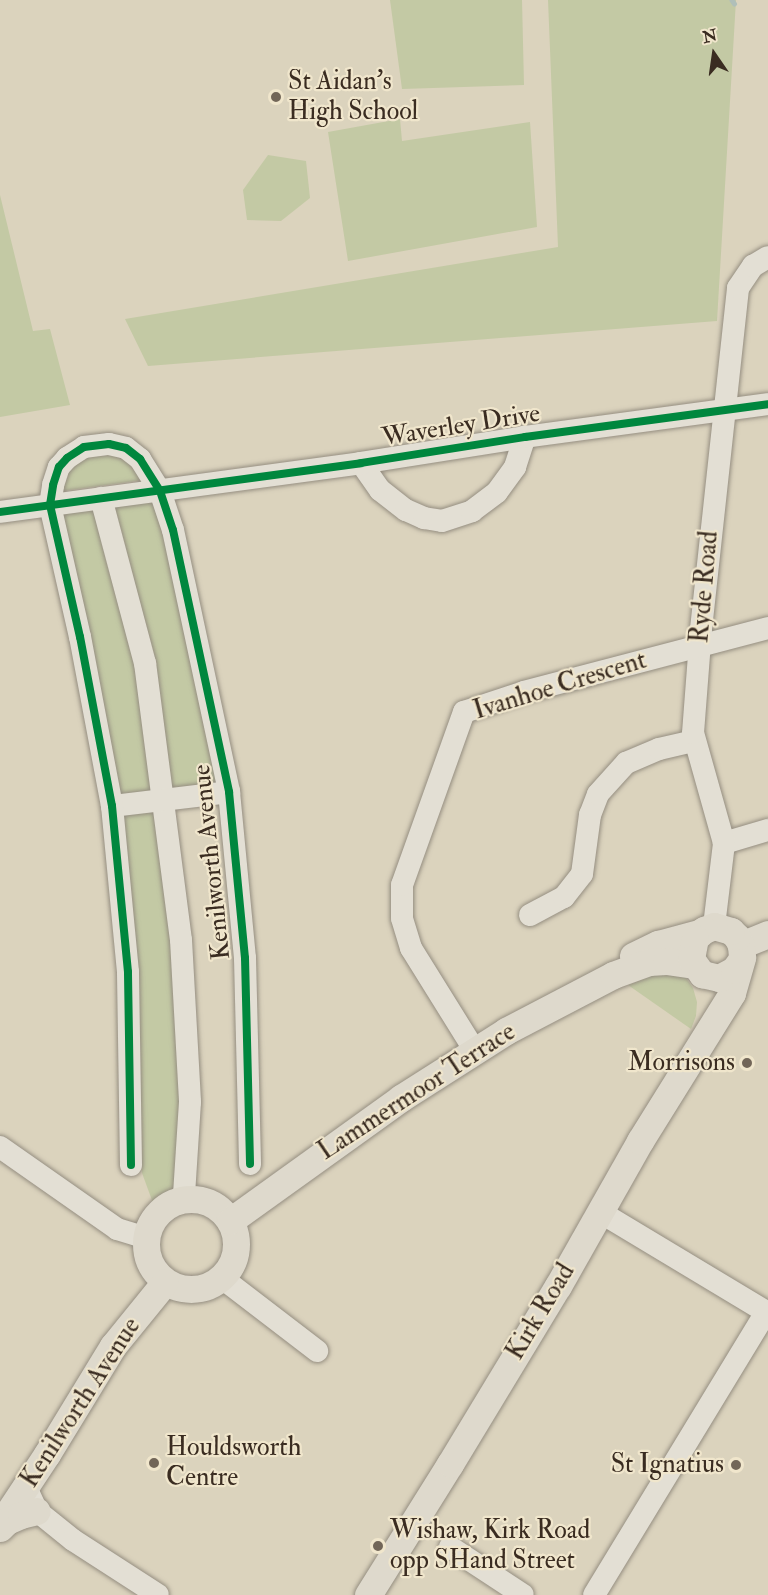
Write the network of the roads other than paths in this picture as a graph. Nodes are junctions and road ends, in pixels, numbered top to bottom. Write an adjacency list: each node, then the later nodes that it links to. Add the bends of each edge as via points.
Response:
1 (768, 257): 3 (street, Ryde Road, via 753,266 738,288)
2 (768, 404): 3 (street, Waverley Drive)
3 (725, 411): 4 (street, Waverley Drive); 11 (street, Ryde Road)
4 (525, 437): 5 (street, Waverley Drive); 5 (street, Waverley Drive, via 515,467 497,492 472,511 442,521 406,510 380,490)
5 (361, 463): 6 (street, Waverley Drive)
6 (160, 490): 7 (street, Waverley Drive); 8 (street, via 140,459 126,448 108,444 84,447 59,467); 13 (street, Kenilworth Avenue)
7 (101, 498): 8 (street, Waverley Drive); 14 (street, Kenilworth Avenue, via 145,663)
8 (50, 505): 9 (street, Waverley Drive); 15 (street)
9 (0, 512)
10 (768, 628): 11 (street, Ivanhoe Crescent)
11 (700, 646): 12 (street, Ryde Road); 25 (street, Ivanhoe Crescent, via 524,692 464,712 402,885 402,918 411,948)
12 (694, 741): 17 (street, Ryde Road); 18 (street, via 659,749 627,763 598,794 590,815 582,874 564,897)
13 (229, 792): 14 (street, Kenilworth Avenue); 27 (street, Kenilworth Avenue, via 244,958)
14 (163, 799): 15 (street, Kenilworth Avenue); 29 (street, Kenilworth Avenue, via 181,940 190,1102 184,1194)
15 (112, 806): 28 (street, via 129,972)
16 (768, 830): 17 (street)
17 (724, 843): 19 (street, Ryde Road)
18 (530, 915)
19 (707, 930): 21 (main road, via 731,931); 22 (main road, via 692,945); 23 (main road, Lammermoor Terrace, via 643,950 625,961)
20 (768, 934): 21 (main road)
21 (740, 954): 22 (main road, via 734,970 719,978); 24 (main road, Kirk Road, via 732,993)
22 (698, 969): 23 (main road, Lammermoor Terrace, via 666,961 649,962); 24 (main road, via 708,989)
23 (613, 975): 25 (main road, Lammermoor Terrace)
24 (711, 1027): 30 (main road, Kirk Road)
25 (475, 1051): 31 (main road, Lammermoor Terrace, via 401,1098)
26 (0, 1147): 32 (street, via 117,1229)
27 (250, 1164)
28 (131, 1165)
29 (177, 1201): 31 (main road, via 205,1201); 32 (main road, via 158,1214)
30 (600, 1212): 35 (street); 42 (main road, Kirk Road)
31 (230, 1221): 33 (main road, via 236,1249 232,1265)
32 (146, 1238): 34 (main road, via 146,1254 153,1270)
33 (222, 1278): 34 (main road, via 204,1288 183,1290); 36 (street)
34 (165, 1282): 37 (main road, Kenilworth Avenue, via 118,1338)
35 (767, 1312): 44 (street)
36 (317, 1351)
37 (31, 1479): 38 (street, via 29,1492); 39 (main road, Kenilworth Avenue)
38 (37, 1511): 39 (main road, Kenilworth Avenue); 41 (street)
39 (0, 1526)
40 (450, 1547): 43 (street)
41 (158, 1595)
42 (368, 1595)
43 (523, 1595)
44 (594, 1595)

